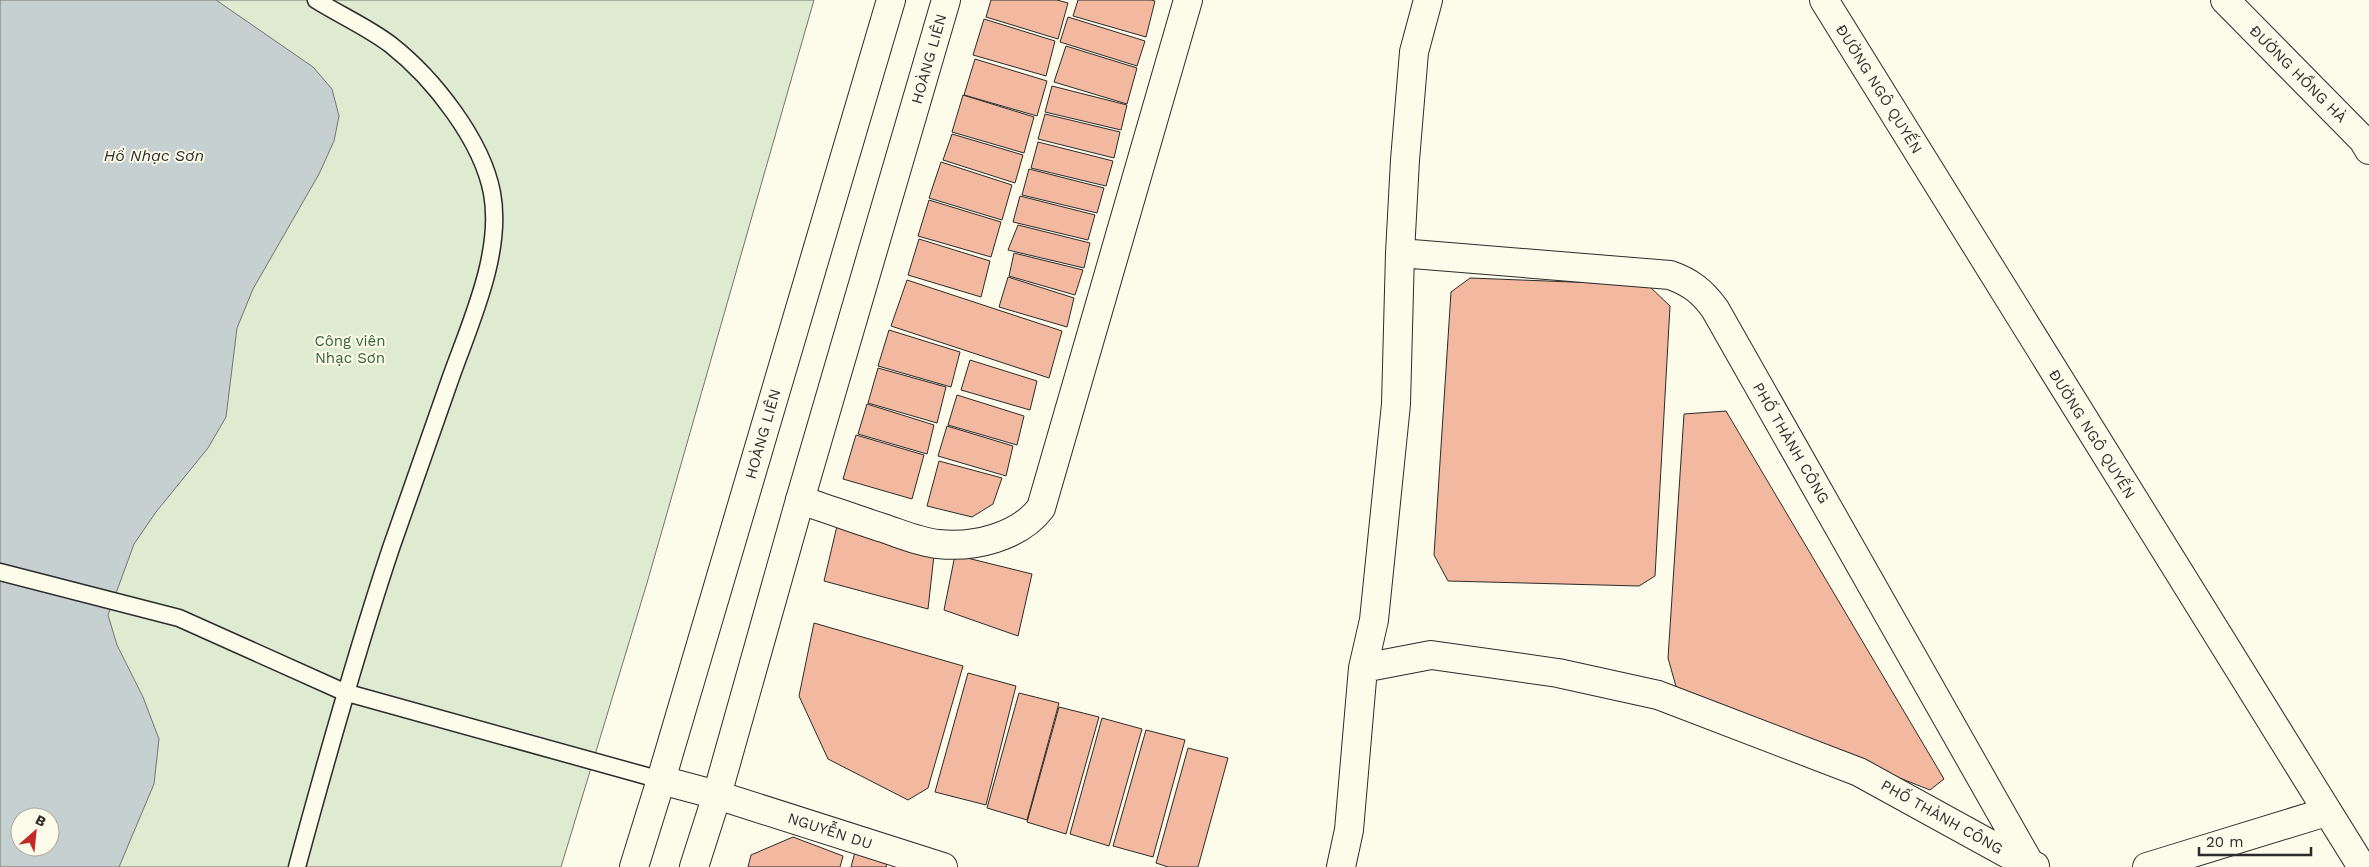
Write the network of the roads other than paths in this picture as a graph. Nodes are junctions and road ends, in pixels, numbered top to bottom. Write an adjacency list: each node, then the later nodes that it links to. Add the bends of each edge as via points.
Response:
1 (316, 0): 13 (lane, via 391,45 435,88 480,156 492,190 496,218 494,241 477,303)
2 (891, 0): 14 (street, HOÀNG LIÊN)
3 (946, 0): 10 (street, HOÀNG LIÊN)
4 (1188, 0): 10 (street, via 1041,508 1032,520 998,538 956,545 938,544)
5 (1428, 0): 9 (street, via 1414,52)
6 (1824, 0): 16 (street, ĐƯỜNG NGÔ QUYẾN)
7 (2226, 1): 8 (street, ĐƯỜNG HỒNG HÀ)
8 (2367, 142)
9 (1400, 253): 12 (street, via 1396,404 1374,620); 17 (street, PHỐ THÀNH CÔNG, via 1670,274 1688,281 1703,293)
10 (800, 500): 15 (street, HOÀNG LIÊN)
11 (0, 572): 13 (lane, via 179,618)
12 (1363, 668): 17 (street, PHỐ THÀNH CÔNG, via 1431,655 1558,673 1658,695 1859,772); 22 (street, via 1349,830)
13 (344, 692): 14 (lane); 18 (lane)
14 (661, 780): 15 (street, NGUYỄN DU); 19 (street, HOÀNG LIÊN)
15 (717, 795): 20 (street, HOÀNG LIÊN); 21 (street, NGUYỄN DU)
16 (2326, 812): 23 (street); 24 (street, ĐƯỜNG NGÔ QUYẾN)
17 (2034, 865)
18 (297, 867)
19 (634, 867)
20 (694, 867)
21 (943, 867)
22 (1341, 867)
23 (2147, 867)
24 (2362, 867)

